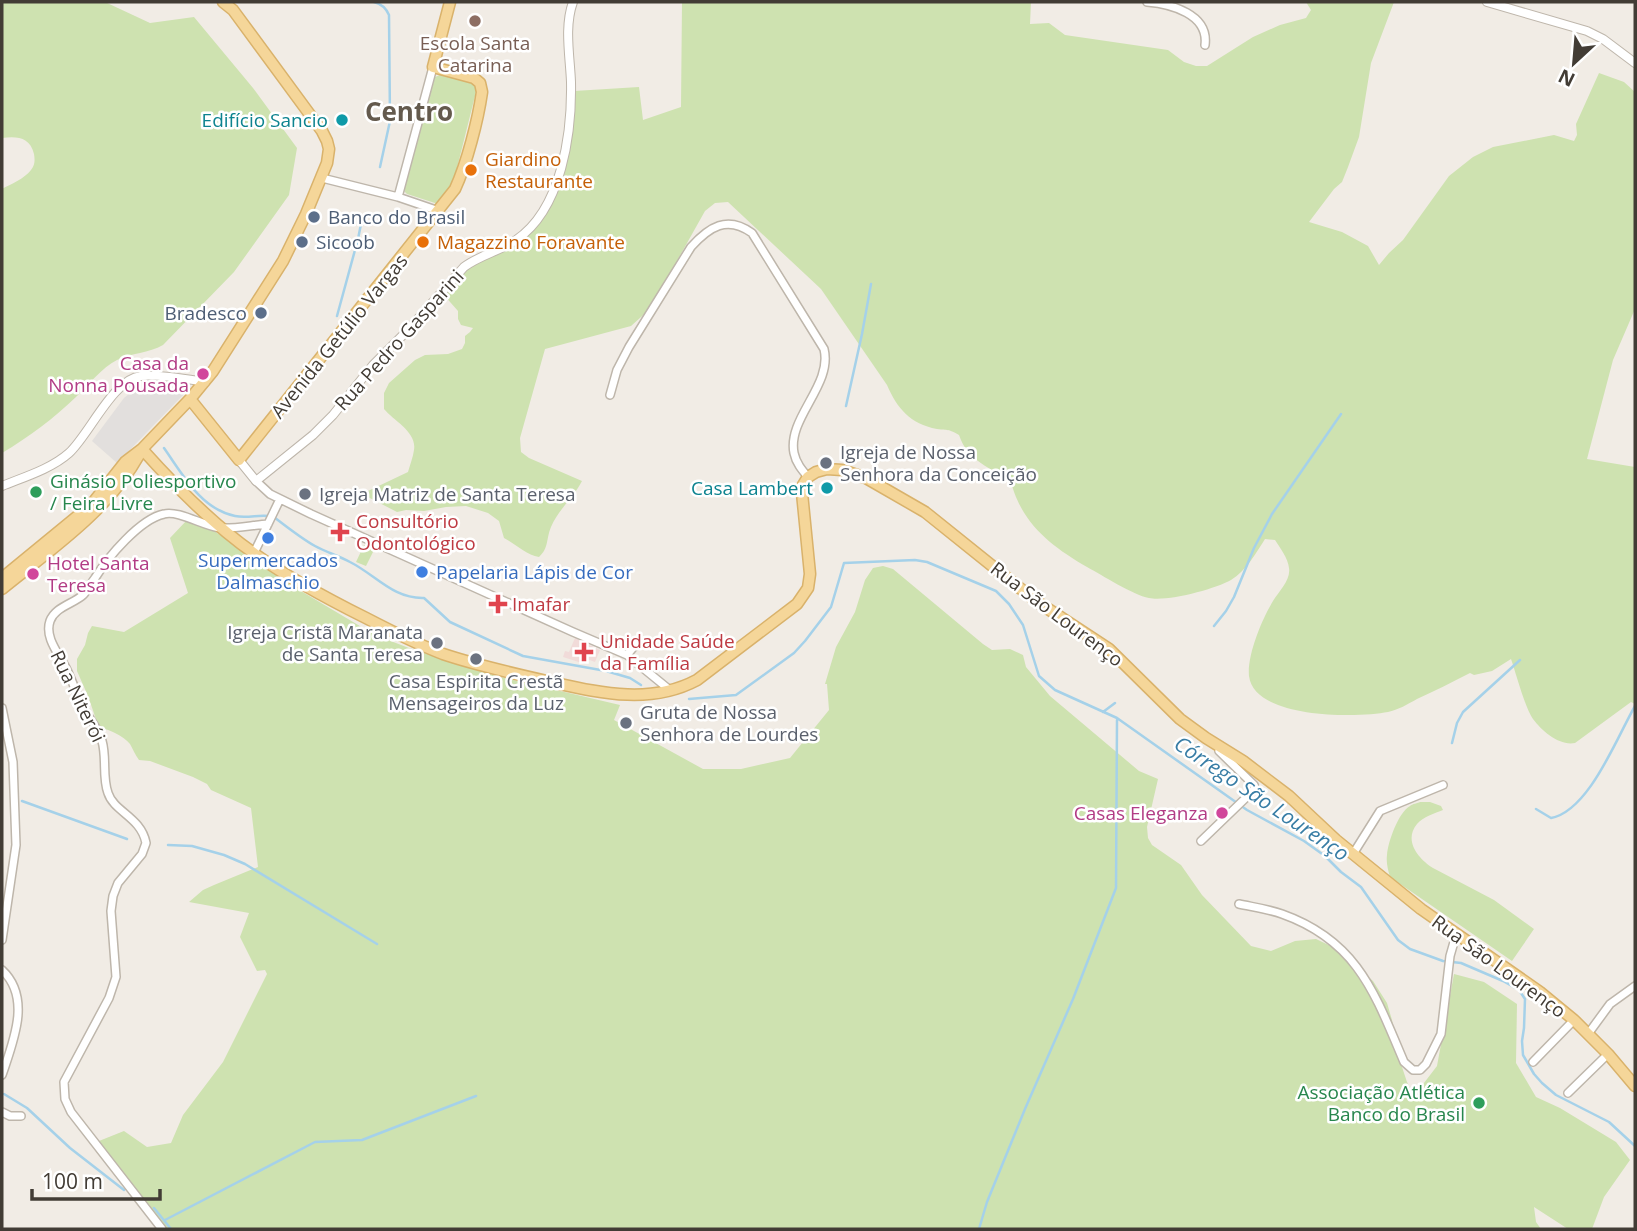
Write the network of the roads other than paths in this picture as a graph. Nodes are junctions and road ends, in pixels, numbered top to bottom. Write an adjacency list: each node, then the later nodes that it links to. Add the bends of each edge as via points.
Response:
1 (223, 2): 6 (main road)
2 (450, 2): 9 (main road)
3 (573, 2): 19 (street, Rua Pedro Gasparini, via 566,150 538,218 516,240 464,267 333,415)
4 (1147, 2): 7 (street, via 1177,7 1191,15 1203,29)
5 (1487, 2): 8 (street, via 1587,31)
6 (235, 6): 10 (main road, via 322,131 328,149)
7 (1205, 45)
8 (1635, 63)
9 (433, 67): 11 (street); 12 (main road, Avenida Getúlio Vargas, via 474,78 482,87 459,180)
10 (322, 178): 11 (street); 13 (main road, via 283,261)
11 (398, 197): 12 (street)
12 (439, 211): 17 (main road, Avenida Getúlio Vargas)
13 (205, 382): 15 (main road); 20 (street, via 142,376 129,380 71,452)
14 (610, 395): 18 (street, via 629,347 691,247 714,226 736,224 752,233 826,355 794,438 797,463)
15 (190, 399): 16 (main road); 17 (main road)
16 (142, 449): 23 (main road); 25 (main road, via 125,462 85,510); 26 (main road, via 97,511)
17 (239, 460): 19 (street)
18 (808, 477): 29 (main road, via 802,493 810,574 804,595 697,680); 31 (main road, Rua São Lourenço, via 827,469 842,470 866,478 925,512 1036,601 1109,649)
19 (256, 481): 21 (street)
20 (2, 486)
21 (280, 499): 22 (street); 28 (street)
22 (271, 518): 23 (street); 24 (street)
23 (223, 528): 24 (main road); 49 (street, Rua Niterói, via 178,514 148,521 111,556 83,595 57,611 49,624 49,636 100,734 107,793 142,830 146,843 142,855 118,883 111,902 116,977 64,1082 65,1099)
24 (254, 554): 29 (main road, via 344,607 441,653 594,691 641,695)
25 (2, 578)
26 (2, 589)
27 (636, 644): 28 (street)
28 (627, 655): 29 (street)
29 (672, 691)
30 (2, 708): 37 (street, via 13,762 16,845)
31 (1206, 738): 33 (street, via 1255,789); 34 (main road, Rua São Lourenço, via 1289,796)
32 (1443, 785): 34 (street, via 1380,811)
33 (1200, 841)
34 (1353, 854): 36 (main road, Rua São Lourenço)
35 (1239, 904): 36 (street, via 1303,923 1350,958 1380,1006 1404,1062 1413,1070 1426,1064 1441,1034)
36 (1456, 935): 40 (main road, Rua São Lourenço)
37 (2, 940)
38 (2, 970): 44 (street, via 16,988 18,1017)
39 (1635, 986): 41 (street, via 1609,1004)
40 (1574, 1020): 41 (main road, Rua São Lourenço); 43 (street)
41 (1588, 1034): 42 (main road, Rua São Lourenço)
42 (1608, 1054): 45 (main road, Rua São Lourenço); 46 (street)
43 (1533, 1062)
44 (2, 1075)
45 (1635, 1086)
46 (1568, 1093)
47 (2, 1112): 48 (street)
48 (21, 1116)
49 (162, 1229)

